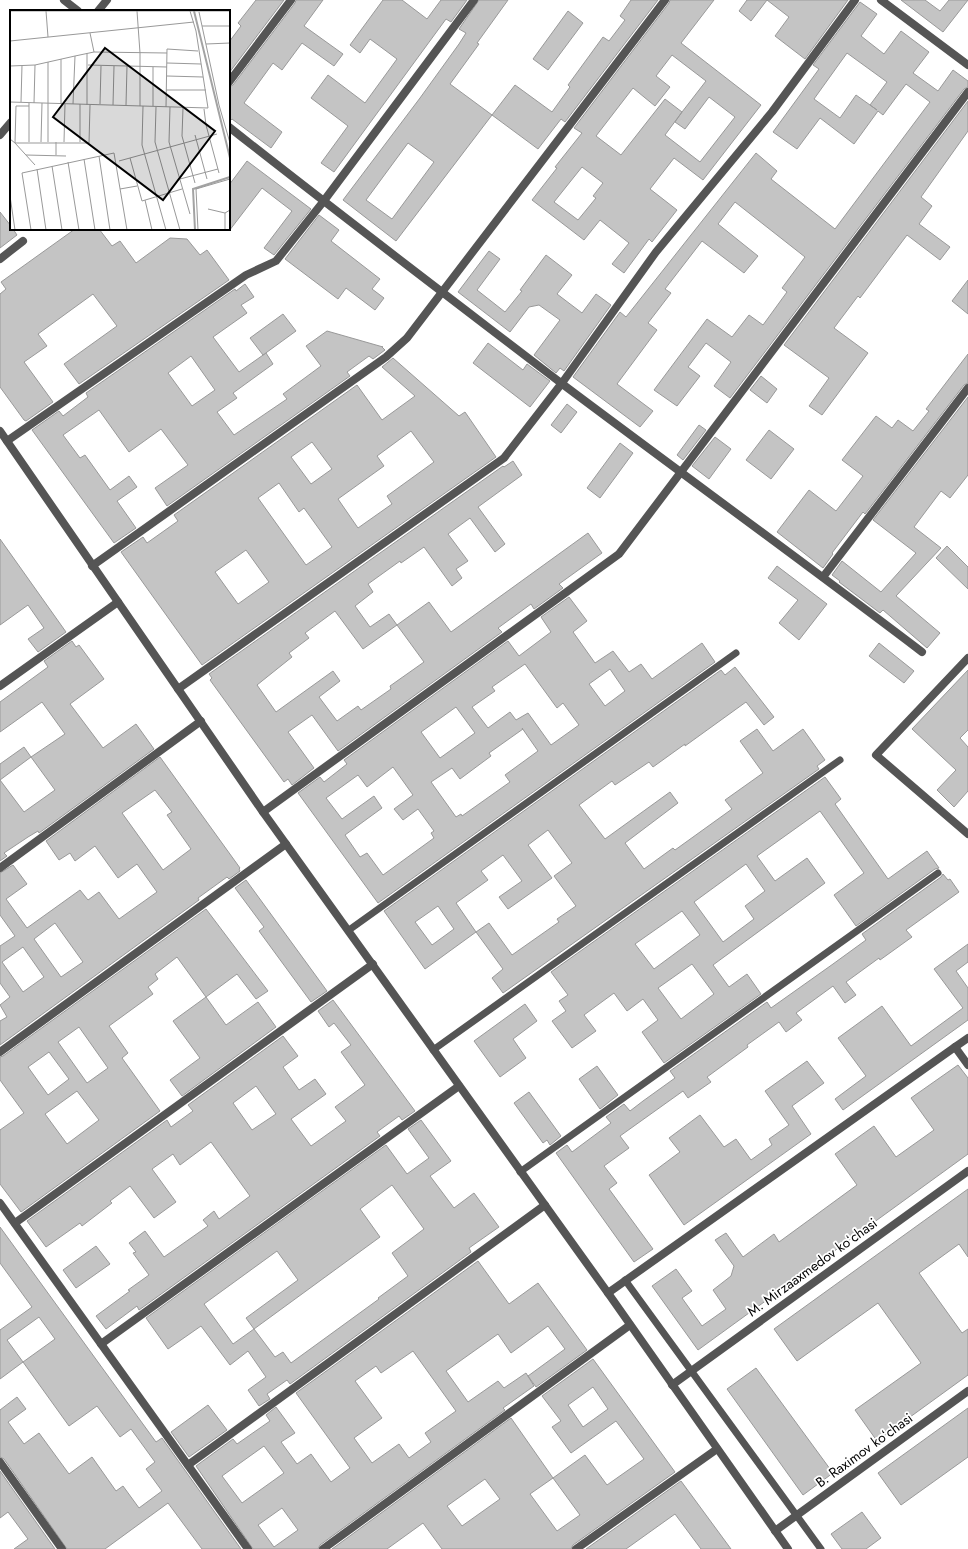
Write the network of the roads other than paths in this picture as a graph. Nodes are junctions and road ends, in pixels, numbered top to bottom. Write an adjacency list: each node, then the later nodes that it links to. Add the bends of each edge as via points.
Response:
1 (64, 0): 8 (street)
2 (107, 0): 9 (street)
3 (291, 0): 11 (street)
4 (474, 0): 16 (street)
5 (665, 0): 19 (street)
6 (855, 0): 20 (street, via 772,112 656,252)
7 (882, 0): 10 (street)
8 (77, 10)
9 (99, 10)
10 (968, 65)
11 (230, 81)
12 (968, 92): 24 (street)
13 (10, 123): 15 (street)
14 (230, 128): 16 (street)
15 (0, 135)
16 (324, 202): 19 (street); 23 (street, via 276,262 246,275)
17 (23, 241): 18 (street)
18 (0, 259)
19 (443, 292): 20 (street); 25 (street, via 407,338 386,357)
20 (562, 383): 24 (street); 32 (street, via 504,458)
21 (968, 388): 26 (street)
22 (0, 431): 23 (street)
23 (7, 441): 25 (street)
24 (682, 472): 26 (street); 35 (street, via 619,554)
25 (92, 566): 27 (street)
26 (823, 577): 28 (street)
27 (118, 602): 31 (street); 32 (street)
28 (922, 652)
29 (736, 653): 40 (lane)
30 (968, 658): 36 (street, via 876,755)
31 (0, 686)
32 (178, 689): 33 (street)
33 (201, 721): 35 (street); 38 (street)
34 (840, 760): 44 (lane)
35 (263, 812): 37 (street)
36 (968, 834)
37 (286, 844): 40 (street); 45 (street)
38 (0, 868)
39 (938, 873): 49 (lane)
40 (349, 930): 41 (street)
41 (373, 964): 44 (street); 52 (street)
42 (968, 1038): 43 (street)
43 (954, 1047): 46 (street); 53 (street)
44 (433, 1050): 47 (street)
45 (0, 1052)
46 (968, 1065)
47 (459, 1086): 49 (street); 56 (street)
48 (968, 1171): 57 (street, M. Mirzaaxmedov koʻchasi)
49 (520, 1172): 51 (street)
50 (0, 1203): 52 (street)
51 (545, 1205): 54 (street); 62 (street)
52 (15, 1223): 56 (street)
53 (625, 1280): 54 (street); 57 (lane)
54 (608, 1293): 55 (street)
55 (630, 1325): 58 (street); 67 (street)
56 (101, 1344): 62 (street)
57 (691, 1370): 58 (street, M. Mirzaaxmedov koʻchasi); 63 (lane)
58 (672, 1384): 60 (street)
59 (968, 1391): 63 (street, B. Raximov koʻchasi)
60 (717, 1449): 64 (street); 68 (street)
61 (0, 1462): 65 (street)
62 (188, 1465): 66 (street)
63 (797, 1515): 64 (street, B. Raximov koʻchasi); 70 (lane)
64 (775, 1531): 69 (street)
65 (62, 1549)
66 (248, 1549)
67 (323, 1549)
68 (576, 1549)
69 (788, 1549)
70 (821, 1549)

